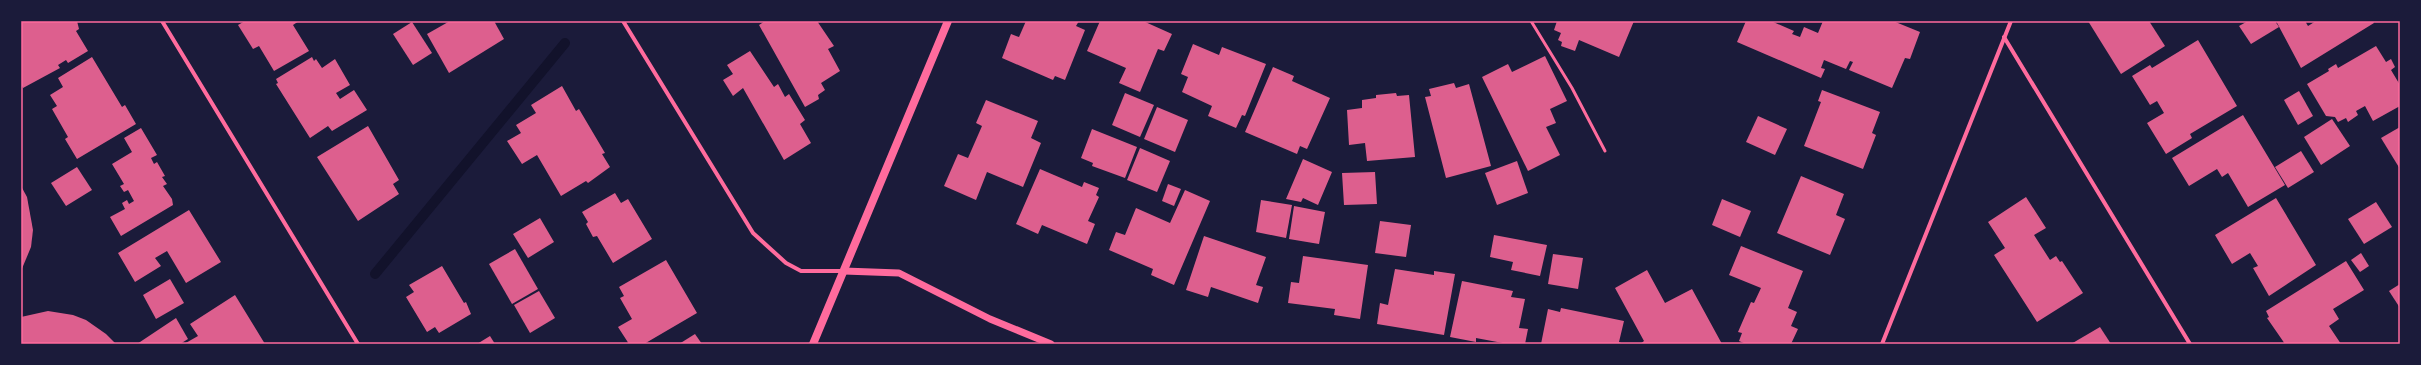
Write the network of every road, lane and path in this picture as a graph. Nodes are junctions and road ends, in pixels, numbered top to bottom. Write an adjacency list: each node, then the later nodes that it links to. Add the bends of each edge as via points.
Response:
1 (162, 21): 9 (street)
2 (623, 21): 8 (street, via 753,233 786,263 801,271)
3 (948, 21): 8 (main road)
4 (1531, 21): 7 (lane, via 1572,88)
5 (2011, 21): 6 (street)
6 (2004, 37): 12 (street); 13 (street)
7 (1605, 151)
8 (844, 271): 10 (main road); 11 (street, via 899,273 990,319)
9 (358, 344)
10 (814, 344)
11 (1051, 344)
12 (1882, 344)
13 (2190, 344)

